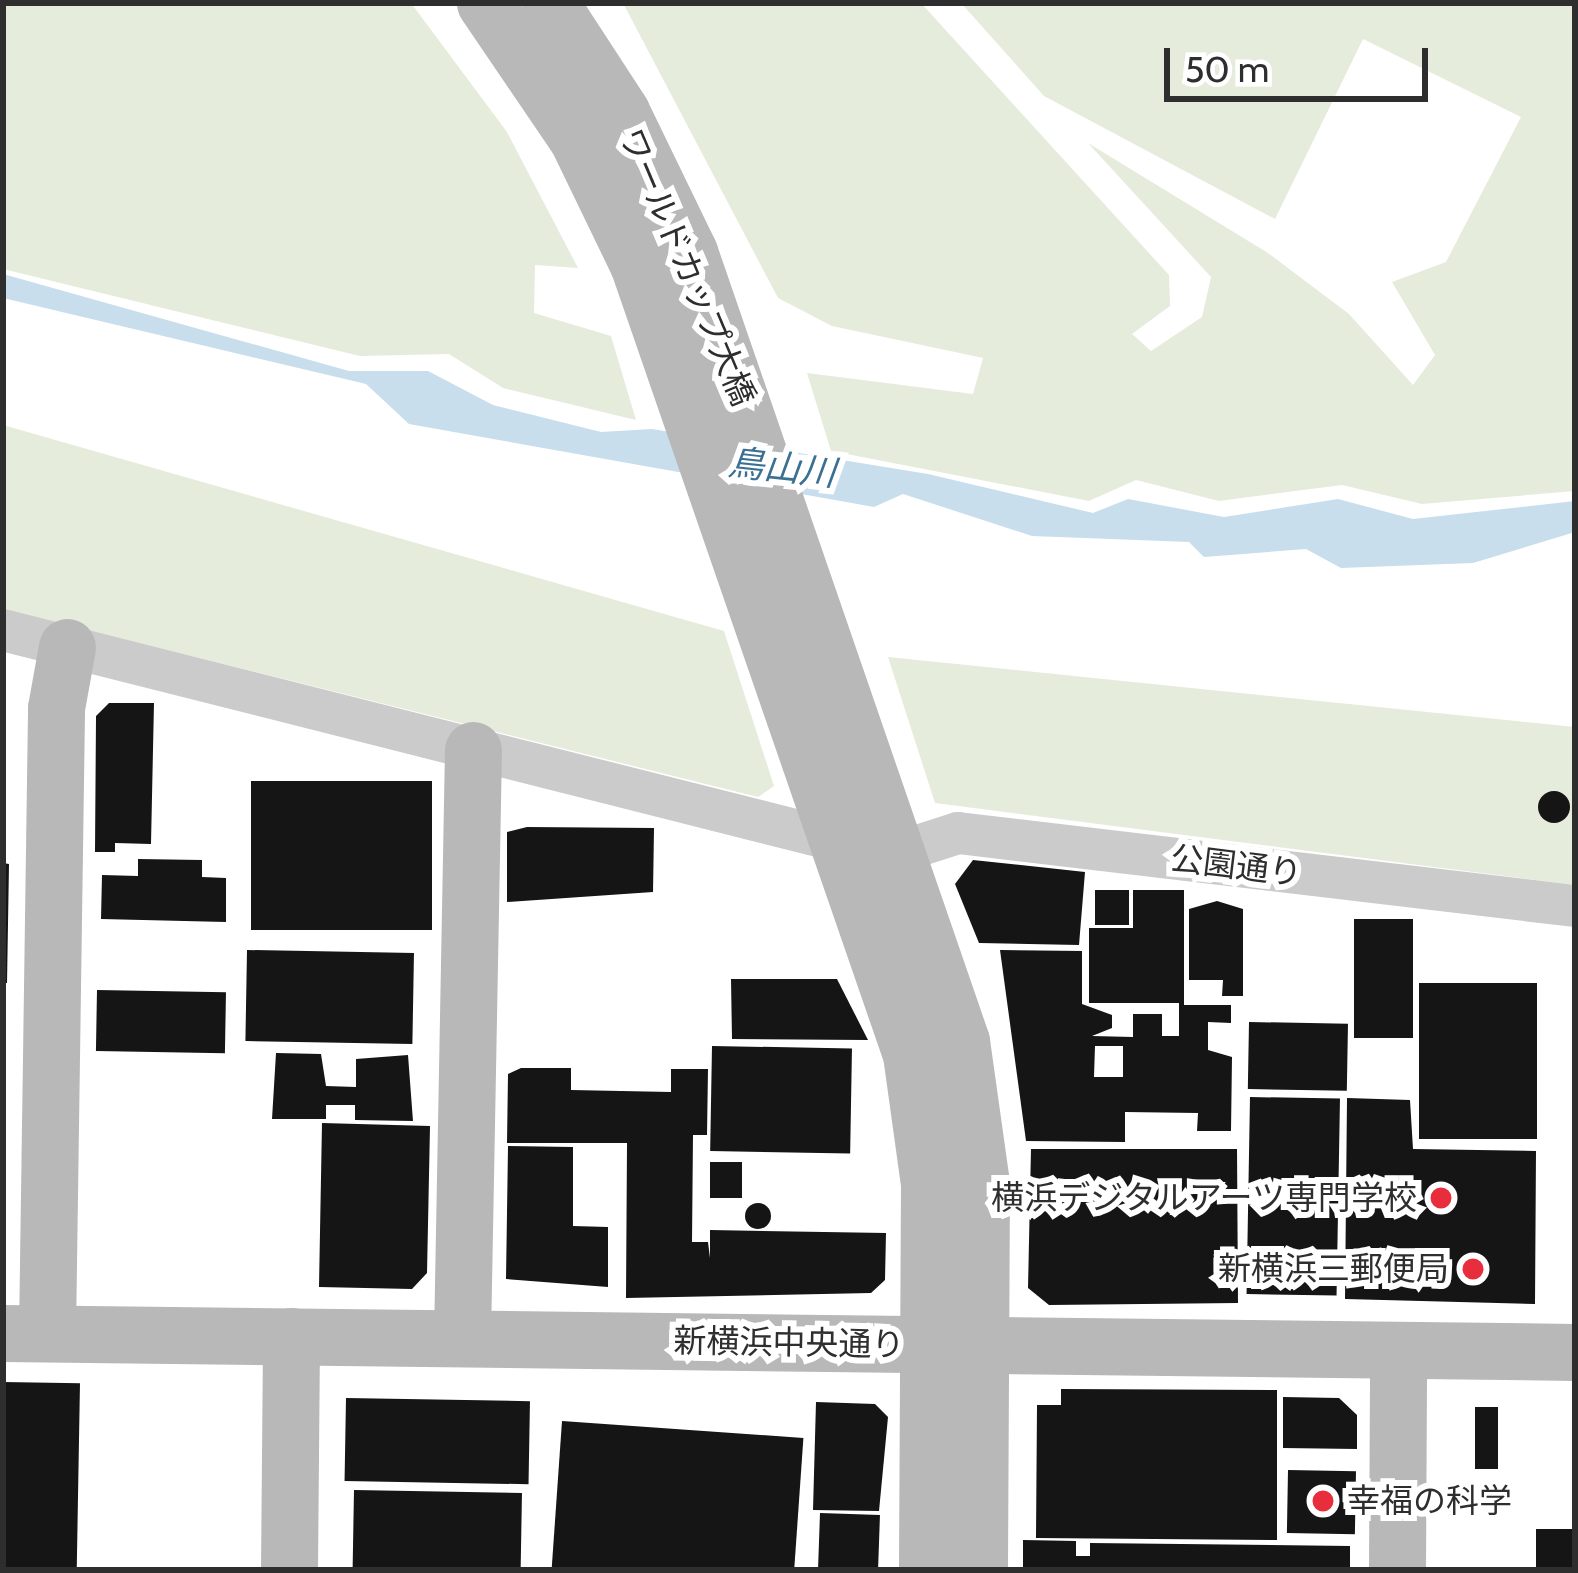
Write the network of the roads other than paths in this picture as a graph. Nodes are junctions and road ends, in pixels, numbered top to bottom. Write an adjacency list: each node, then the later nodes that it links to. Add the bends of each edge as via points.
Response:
1 (485, 3): 6 (street, ワールドカップ大橋, via 609,198)
2 (550, 3): 7 (street, ワールドカップ大橋, via 621,112 689,252)
3 (3, 630): 4 (street)
4 (68, 647): 5 (street); 9 (street, via 56,708)
5 (473, 750): 6 (street); 11 (street)
6 (842, 842): 12 (street, ワールドカップ大橋, via 921,1102)
7 (899, 852): 8 (street, 公園通り, via 958,833); 12 (street, ワールドカップ大橋, via 971,1088)
8 (1575, 906)
9 (25, 1333): 10 (street, 新横浜中央通り)
10 (291, 1336): 11 (street, 新横浜中央通り); 15 (street)
11 (462, 1338): 12 (street, 新横浜中央通り)
12 (956, 1345): 13 (street, 新横浜中央通り); 16 (street); 17 (street)
13 (1398, 1352): 14 (street, 新横浜中央通り); 18 (street)
14 (1575, 1352)
15 (289, 1570)
16 (927, 1570)
17 (980, 1570)
18 (1396, 1570)

